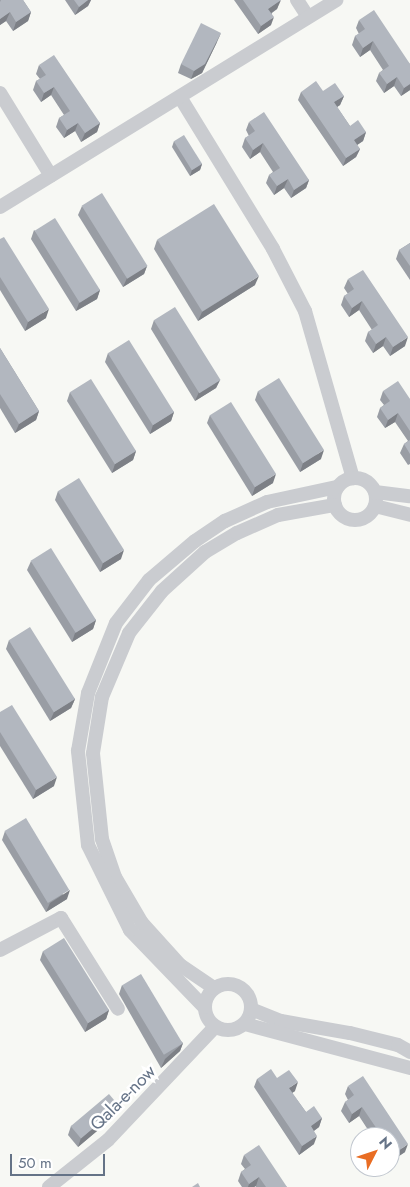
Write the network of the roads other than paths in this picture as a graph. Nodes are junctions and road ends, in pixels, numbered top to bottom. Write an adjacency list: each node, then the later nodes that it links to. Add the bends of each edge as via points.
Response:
1 (298, 0): 3 (street)
2 (337, 0): 3 (street)
3 (308, 18): 5 (street)
4 (0, 93): 6 (street)
5 (180, 97): 6 (street); 8 (street, via 273,249 305,311)
6 (51, 176): 7 (street)
7 (0, 207)
8 (353, 478): 9 (street); 11 (street, via 366,482)
9 (338, 487): 12 (street); 16 (street, via 267,502 225,520 195,540 149,580 116,623 88,693 78,751 88,844 130,930)
10 (410, 496): 11 (street)
11 (375, 499): 12 (street, via 366,516 354,520 342,516); 13 (street)
12 (334, 504): 15 (street, via 278,515 205,552 162,591 129,632 102,697 94,753 102,839 115,877 142,924 180,965)
13 (410, 515)
14 (0, 950): 17 (street, via 61,918)
15 (214, 988): 16 (street); 18 (street, via 228,984 242,989 250,1001)
16 (204, 1007): 20 (street, via 205,1015)
17 (118, 1009)
18 (251, 1010): 19 (street); 21 (street, via 281,1021 398,1045)
19 (245, 1024): 20 (street, via 230,1031); 22 (street)
20 (215, 1028): 23 (street, Qala-e-now, via 108,1140)
21 (410, 1052)
22 (410, 1068)
23 (50, 1187)

